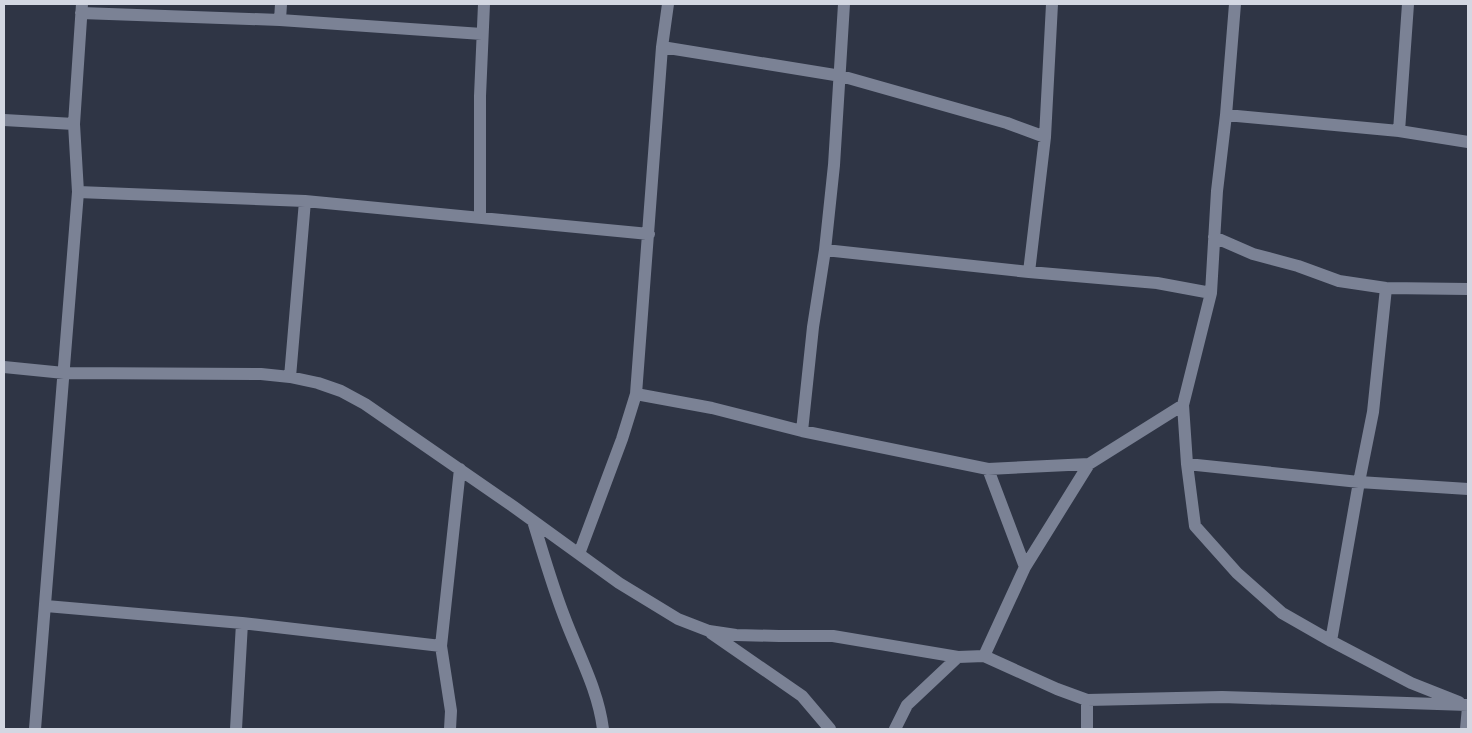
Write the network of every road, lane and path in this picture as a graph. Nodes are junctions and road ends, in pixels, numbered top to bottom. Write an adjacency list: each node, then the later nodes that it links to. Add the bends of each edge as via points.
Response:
1 (281, 4): 9 (street)
2 (484, 4): 10 (street)
3 (668, 4): 11 (street)
4 (844, 4): 12 (street)
5 (1052, 4): 17 (street)
6 (1235, 4): 13 (street)
7 (1408, 4): 16 (street)
8 (82, 8): 9 (street); 15 (street)
9 (280, 20): 10 (street)
10 (482, 34): 21 (street)
11 (662, 47): 12 (street); 22 (street)
12 (841, 76): 17 (street, via 1007,123); 24 (street)
13 (1226, 115): 16 (street); 23 (street)
14 (4, 120): 15 (street)
15 (74, 124): 19 (street)
16 (1399, 131): 18 (street)
17 (1045, 138): 25 (street)
18 (1468, 142)
19 (78, 192): 20 (street); 30 (street)
20 (304, 202): 21 (street); 31 (street)
21 (480, 218): 22 (street)
22 (649, 234): 32 (street)
23 (1214, 237): 26 (street, via 1253,254 1339,281); 28 (street)
24 (824, 250): 25 (street); 34 (street)
25 (1029, 272): 28 (street, via 1157,283)
26 (1386, 288): 27 (street); 39 (street, via 1373,412)
27 (1468, 289)
28 (1211, 293): 33 (street)
29 (4, 367): 30 (street)
30 (64, 373): 31 (street); 44 (street)
31 (290, 377): 37 (street, via 342,391)
32 (636, 394): 34 (street, via 712,408); 42 (street)
33 (1183, 405): 35 (street); 36 (street)
34 (802, 431): 38 (street)
35 (1089, 464): 38 (street); 43 (street)
36 (1187, 464): 39 (street); 47 (street, via 1195,526 1237,573 1282,612)
37 (460, 469): 41 (street); 48 (street)
38 (988, 469): 43 (street)
39 (1359, 482): 40 (street); 47 (street)
40 (1468, 489)
41 (533, 521): 42 (street); 56 (street, via 564,617 581,654)
42 (579, 554): 46 (street, via 618,583 678,619)
43 (1025, 567): 49 (street)
44 (46, 606): 45 (street); 53 (street)
45 (242, 623): 48 (street); 54 (street)
46 (709, 631): 50 (street, via 736,635 834,636); 57 (street, via 802,696)
47 (1331, 641): 52 (street, via 1411,682)
48 (441, 646): 55 (street, via 451,711)
49 (984, 656): 50 (street); 51 (street, via 1057,690)
50 (958, 657): 58 (street, via 907,705)
51 (1087, 700): 52 (street, via 1222,698); 59 (street)
52 (1468, 706): 60 (street)
53 (35, 729)
54 (236, 729)
55 (450, 729)
56 (603, 729)
57 (830, 729)
58 (895, 729)
59 (1086, 729)
60 (1466, 729)

